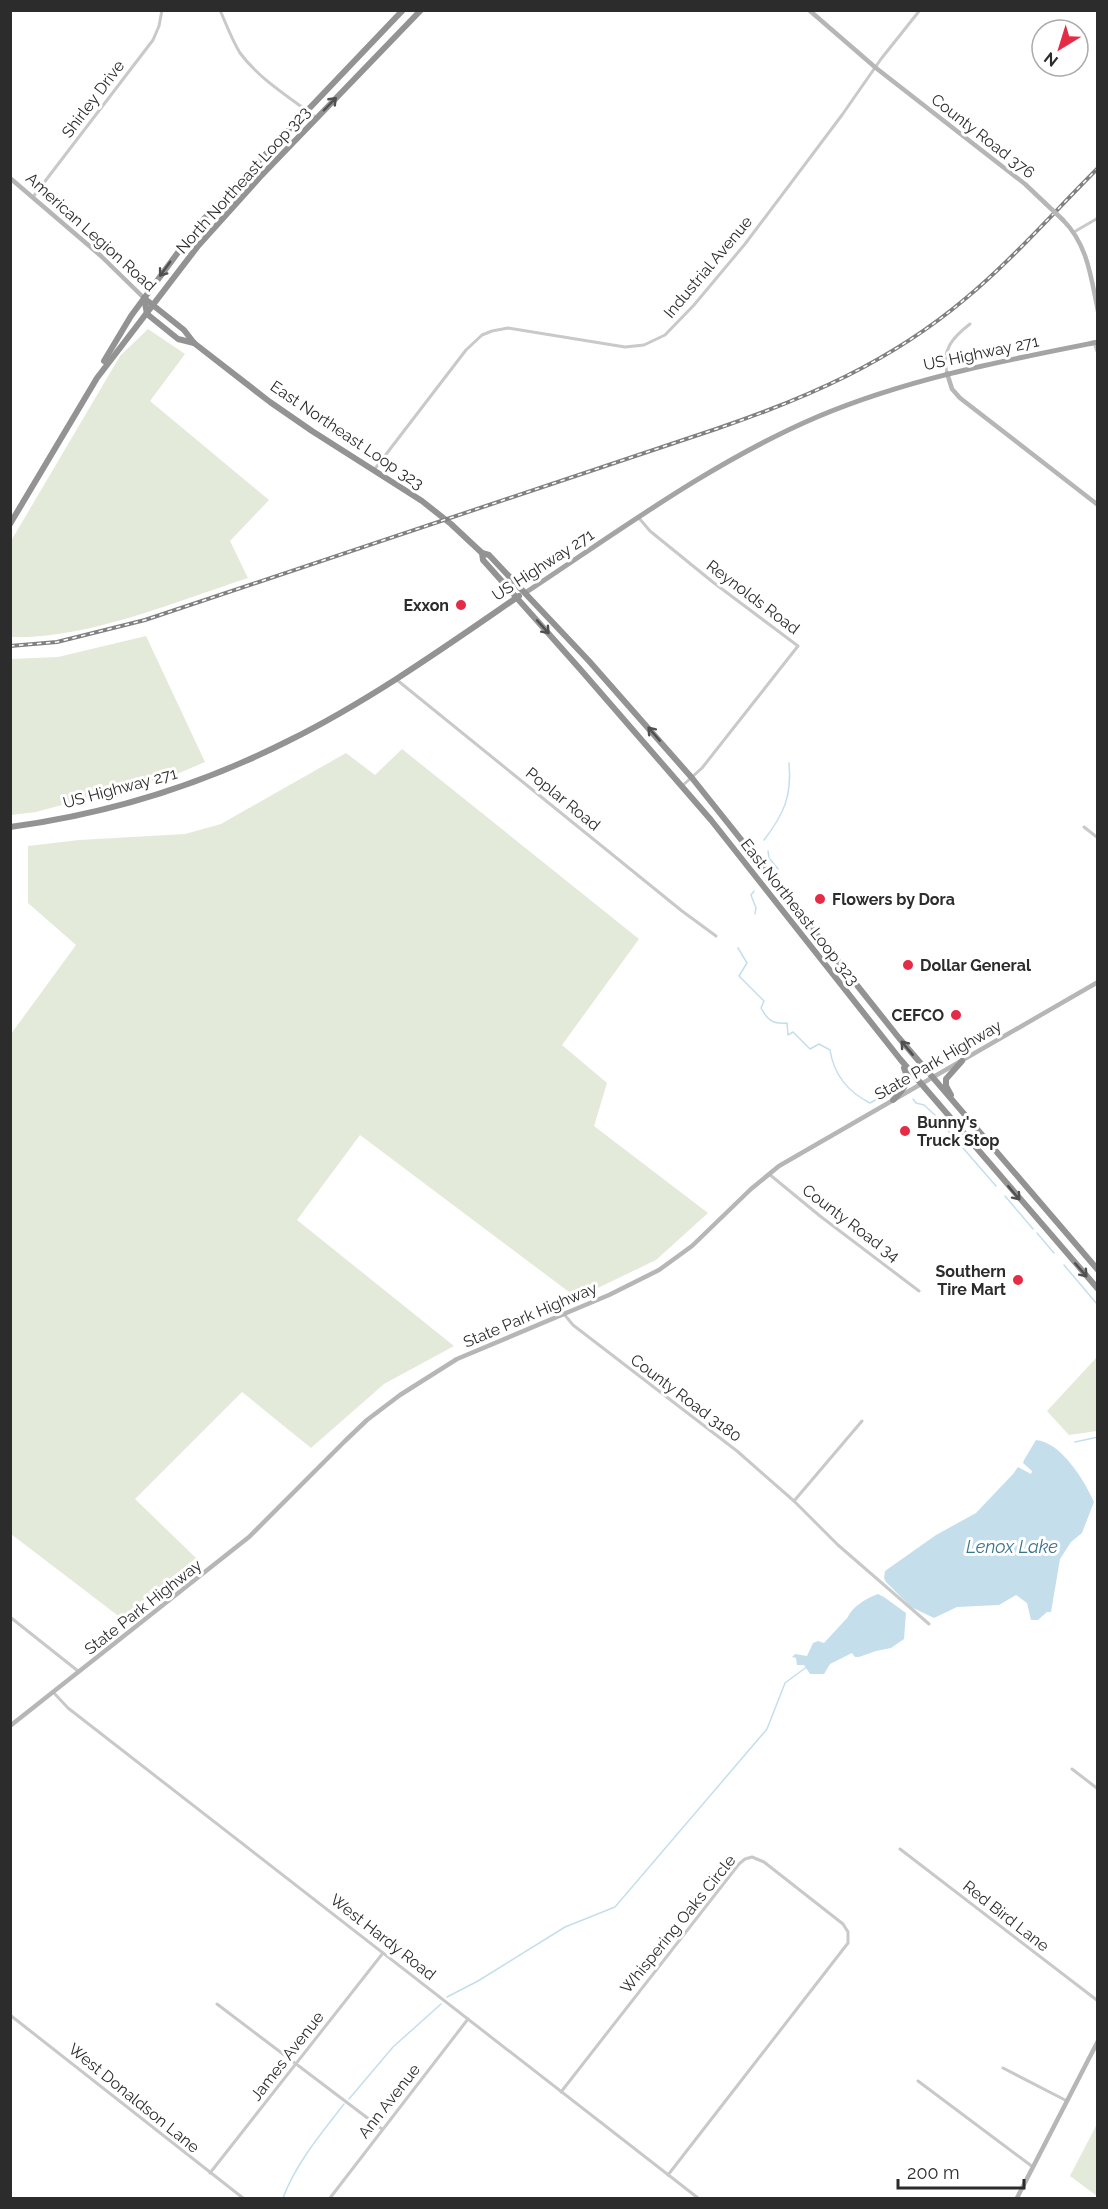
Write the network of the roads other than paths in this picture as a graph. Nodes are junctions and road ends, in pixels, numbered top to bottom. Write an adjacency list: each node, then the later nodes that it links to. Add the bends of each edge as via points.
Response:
1 (162, 10): 13 (street, Shirley Drive, via 150,44)
2 (220, 10): 10 (street, via 243,57)
3 (403, 10): 8 (highway, North Northeast Loop 323)
4 (421, 10): 9 (highway, North Northeast Loop 323)
5 (809, 10): 7 (main road, County Road 376)
6 (920, 10): 7 (street, Industrial Avenue)
7 (876, 68): 17 (main road, County Road 376, bridge, via 1025,184); 28 (street, Industrial Avenue, via 739,251 665,335 644,345 625,347 513,328 492,331 466,350)
8 (339, 78): 9 (highway); 10 (highway, North Northeast Loop 323)
9 (348, 86): 11 (highway, North Northeast Loop 323, one-way to 9)
10 (306, 110): 11 (street); 14 (highway, North Northeast Loop 323)
11 (316, 118): 16 (highway, North Northeast Loop 323)
12 (10, 178): 13 (main road, American Legion Road)
13 (33, 197): 18 (main road, American Legion Road)
14 (209, 213): 16 (highway); 18 (highway, North Northeast Loop 323, one-way to 18)
15 (1098, 218): 17 (street)
16 (218, 221): 19 (highway, North Northeast Loop 323)
17 (1074, 232): 20 (main road, County Road 376, via 1087,258)
18 (144, 298): 19 (highway, American Legion Road); 21 (highway); 27 (highway, North Northeast Loop 323)
19 (153, 306): 21 (highway, North Northeast Loop 323); 23 (highway, East Northeast Loop 323)
20 (1098, 311)
21 (147, 314): 23 (highway, East Northeast Loop 323, via 178,339); 27 (highway, North Northeast Loop 323)
22 (970, 324): 26 (street, via 951,342 945,359)
23 (194, 343): 28 (highway, East Northeast Loop 323, via 302,425)
24 (1096, 343): 25 (street); 26 (main road, US Highway 271)
25 (1098, 354)
26 (947, 373): 29 (main road, via 960,398); 31 (main road, US Highway 271, via 878,394 798,426 710,472)
27 (96, 378): 30 (highway, North Northeast Loop 323)
28 (374, 470): 33 (highway, East Northeast Loop 323, via 435,510)
29 (1098, 505)
30 (12, 516): 32 (highway, North Northeast Loop 323)
31 (639, 518): 34 (main road, US Highway 271); 41 (street, Reynolds Road, via 714,583 798,646)
32 (10, 524)
33 (482, 553): 34 (highway, East Northeast Loop 323, via 489,555); 35 (highway, East Northeast Loop 323, via 483,560)
34 (525, 593): 35 (highway, US Highway 271); 36 (highway, East Northeast Loop 323)
35 (517, 598): 37 (highway, East Northeast Loop 323, one-way to 37); 38 (highway, US Highway 271)
36 (589, 661): 37 (highway); 39 (highway, East Northeast Loop 323)
37 (580, 669): 40 (highway, East Northeast Loop 323)
38 (396, 678): 45 (highway, US Highway 271, via 307,731 219,772 124,804); 50 (street, Poplar Road)
39 (638, 714): 40 (highway); 41 (highway, East Northeast Loop 323, one-way to 39)
40 (628, 723): 42 (highway, East Northeast Loop 323)
41 (692, 778): 42 (street, Reynolds Road); 43 (highway, East Northeast Loop 323)
42 (682, 786): 44 (highway, East Northeast Loop 323)
43 (720, 812): 44 (highway); 48 (highway, East Northeast Loop 323)
44 (711, 820): 49 (highway, East Northeast Loop 323)
45 (10, 826)
46 (1084, 827): 47 (street)
47 (1098, 838)
48 (782, 889): 49 (highway); 52 (highway, East Northeast Loop 323)
49 (772, 897): 53 (highway, East Northeast Loop 323)
50 (716, 936)
51 (1098, 982): 55 (main road, State Park Highway)
52 (868, 999): 53 (highway); 56 (highway, East Northeast Loop 323, one-way to 52)
53 (858, 1007): 54 (highway, East Northeast Loop 323)
54 (900, 1059): 57 (highway, East Northeast Loop 323); 58 (highway, via 907,1083)
55 (962, 1061): 56 (main road, State Park Highway); 59 (highway, via 946,1081)
56 (932, 1078): 57 (main road, State Park Highway); 59 (highway, East Northeast Loop 323)
57 (921, 1084): 58 (main road, State Park Highway); 61 (highway, East Northeast Loop 323)
58 (893, 1101): 62 (main road, State Park Highway)
59 (959, 1108): 60 (highway, East Northeast Loop 323)
60 (994, 1149): 61 (highway); 63 (highway, East Northeast Loop 323)
61 (984, 1157): 64 (highway, East Northeast Loop 323, one-way to 64)
62 (769, 1174): 67 (street, County Road 34); 68 (main road, State Park Highway, via 667,1265 630,1286)
63 (1074, 1243): 64 (highway); 65 (highway, East Northeast Loop 323)
64 (1065, 1251): 66 (highway, East Northeast Loop 323, one-way to 66)
65 (1098, 1270)
66 (1098, 1289)
67 (919, 1291)
68 (564, 1314): 70 (street, County Road 3180); 73 (main road, State Park Highway, via 457,1359 393,1399 249,1537)
69 (862, 1421): 70 (street)
70 (794, 1501): 72 (street, County Road 3180)
71 (10, 1617): 73 (street)
72 (928, 1624)
73 (79, 1672): 74 (main road, State Park Highway)
74 (54, 1693): 75 (main road, State Park Highway); 79 (street, West Hardy Road, via 68,1708)
75 (10, 1726)
76 (1072, 1769): 77 (street)
77 (1098, 1789)
78 (900, 1850): 80 (street, Red Bird Lane)
79 (383, 1953): 83 (street, West Hardy Road); 85 (street, James Avenue)
80 (1098, 2001)
81 (217, 2004): 85 (street)
82 (10, 2015): 92 (street, West Donaldson Lane)
83 (468, 2019): 88 (street, West Hardy Road); 90 (street, Ann Avenue)
84 (1098, 2041): 89 (main road)
85 (297, 2063): 90 (street); 92 (street, James Avenue)
86 (1003, 2068): 89 (street)
87 (918, 2081): 91 (street)
88 (561, 2092): 93 (street, West Hardy Road); 93 (street, Whispering Oaks Circle, via 739,1864 752,1857 768,1864 843,1924 848,1943)
89 (1067, 2101): 91 (main road)
90 (382, 2129): 95 (street, Ann Avenue)
91 (1033, 2167): 97 (main road)
92 (210, 2174): 94 (street, West Donaldson Lane)
93 (668, 2175): 96 (street, West Hardy Road)
94 (243, 2199)
95 (330, 2199)
96 (698, 2199)
97 (1017, 2199)

